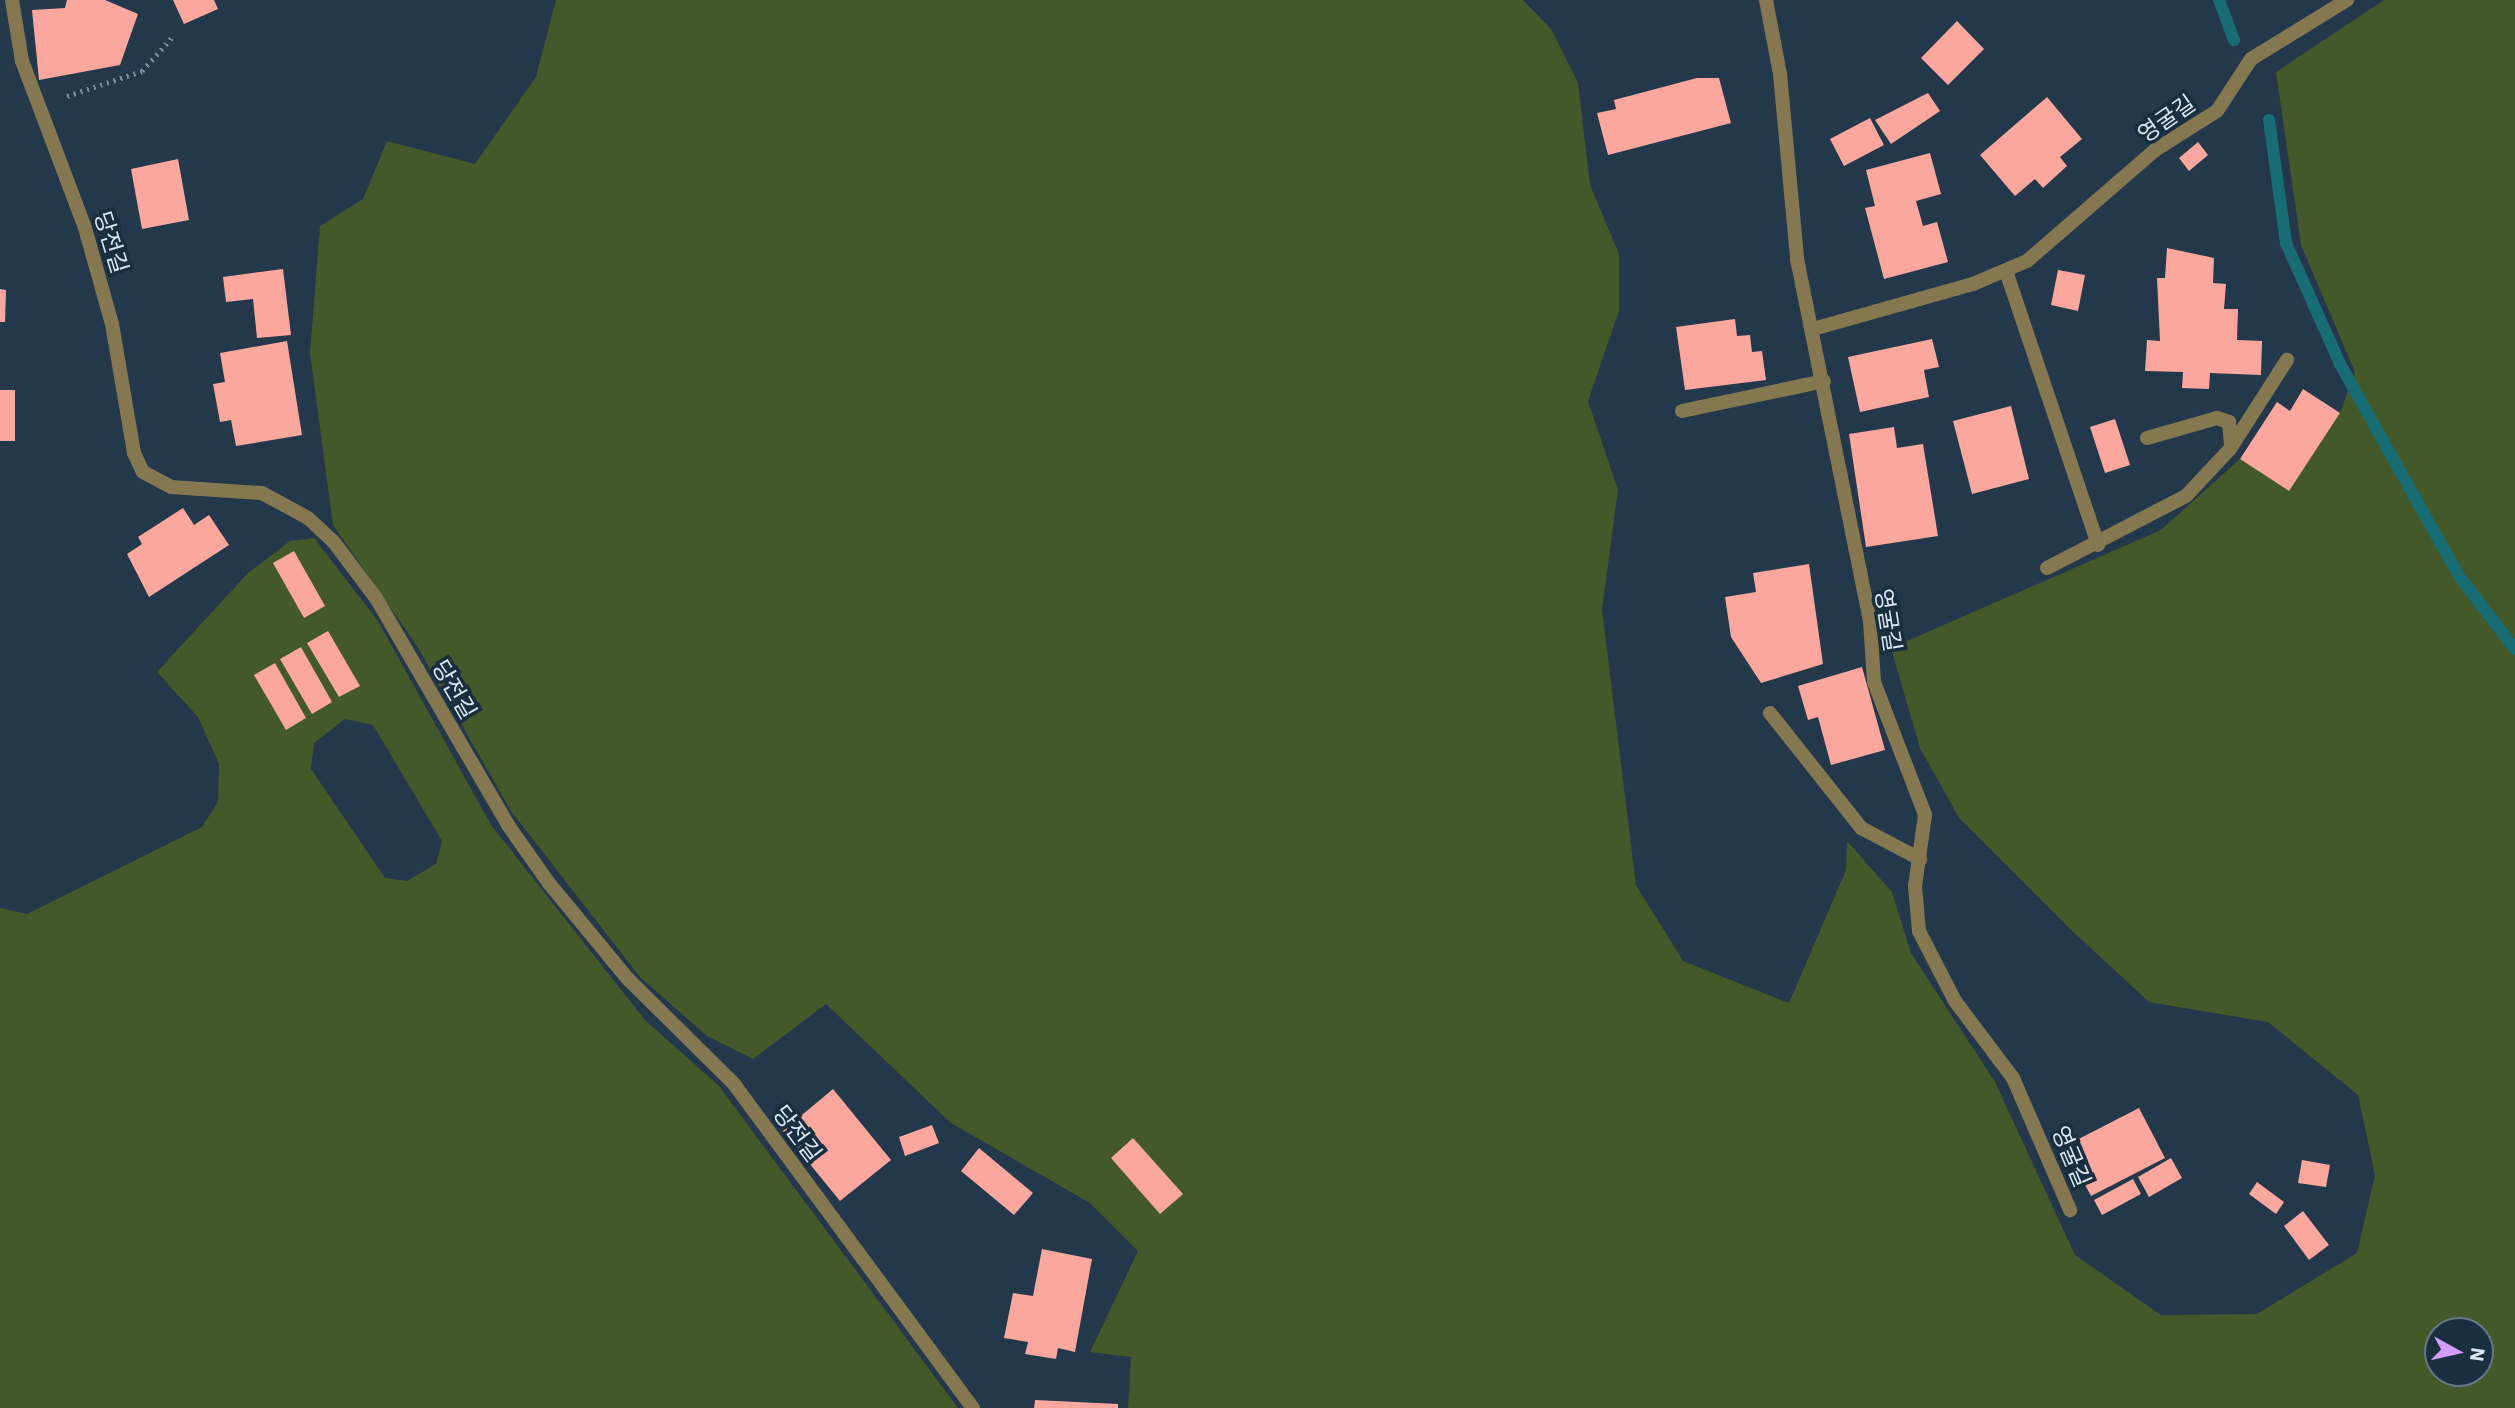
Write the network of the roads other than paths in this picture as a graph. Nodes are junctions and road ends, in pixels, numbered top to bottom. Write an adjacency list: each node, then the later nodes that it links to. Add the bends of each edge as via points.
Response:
1 (12, 0): 16 (lane, 당전길, via 35,99 85,228 143,472 171,487 262,493 308,518 333,541 376,598 508,825 548,882 628,979 734,1084)
2 (1766, 0): 5 (lane, 영굴길, via 1780,74 1797,259)
3 (2347, 0): 4 (lane, 영굴길, via 2251,60 2217,111 2155,150)
4 (2006, 271): 5 (lane, 영굴길); 11 (lane)
5 (1813, 328): 7 (lane, 영굴길)
6 (2287, 360): 10 (lane)
7 (1824, 380): 8 (lane); 14 (lane, 영굴길, via 1870,621 1874,682 1925,815)
8 (1682, 411)
9 (2147, 438): 10 (lane, via 2217,418 2234,432)
10 (2230, 449): 11 (lane, via 2186,496)
11 (2098, 545): 12 (lane)
12 (2047, 568)
13 (1770, 713): 14 (lane, via 1861,828 1878,842)
14 (1920, 859): 15 (lane, 영굴길, via 1914,906 1932,961 1977,1035 2013,1078)
15 (2070, 1210)
16 (973, 1408)

